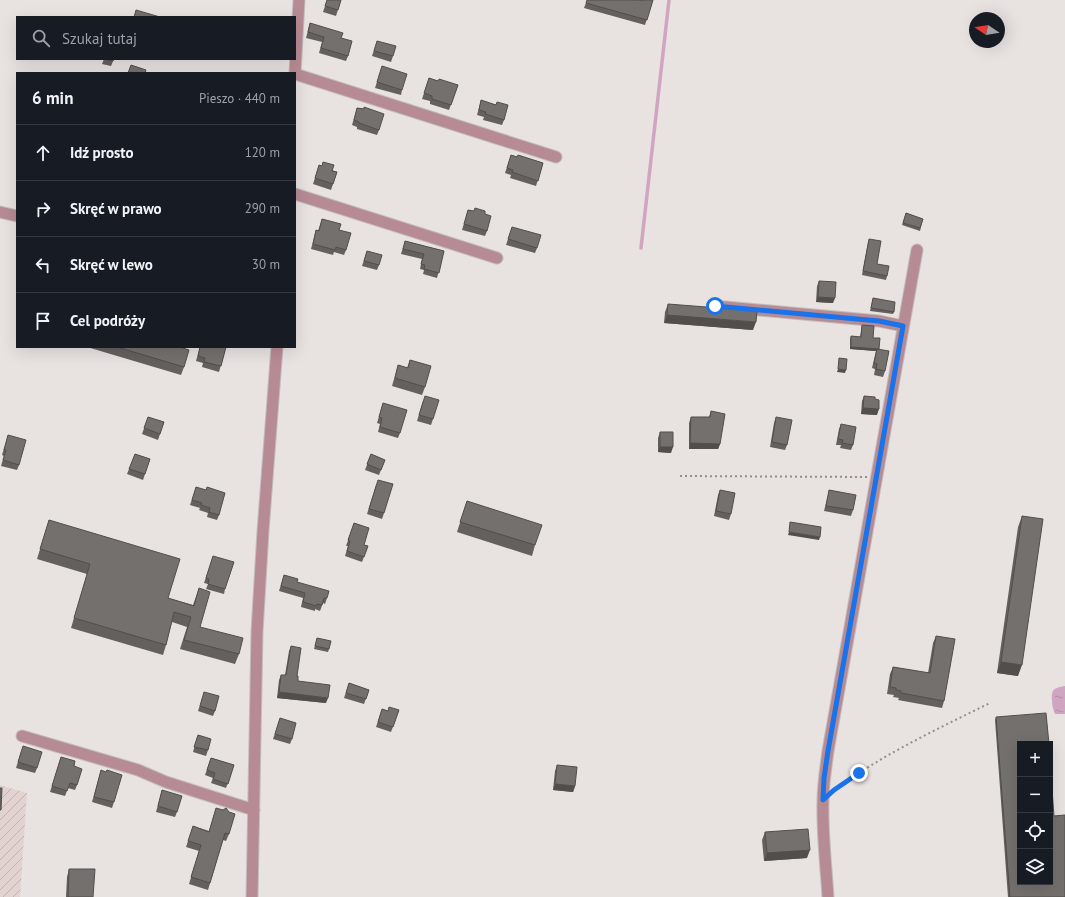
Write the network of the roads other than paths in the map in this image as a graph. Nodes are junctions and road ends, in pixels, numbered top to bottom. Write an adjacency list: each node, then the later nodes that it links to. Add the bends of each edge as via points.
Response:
1 (299, 0): 2 (street)
2 (296, 56)
3 (296, 60): 4 (street)
4 (295, 72)
5 (296, 74): 6 (street)
6 (556, 157)
7 (296, 194): 11 (street)
8 (0, 212): 9 (street)
9 (16, 216)
10 (917, 250): 13 (street)
11 (497, 258)
12 (715, 306): 13 (street, via 879,321)
13 (903, 326): 18 (street, via 824,778 823,821)
14 (277, 348): 16 (street, via 257,632)
15 (22, 736): 16 (street, via 138,770 166,782)
16 (254, 810): 17 (street)
17 (252, 897)
18 (828, 897)

